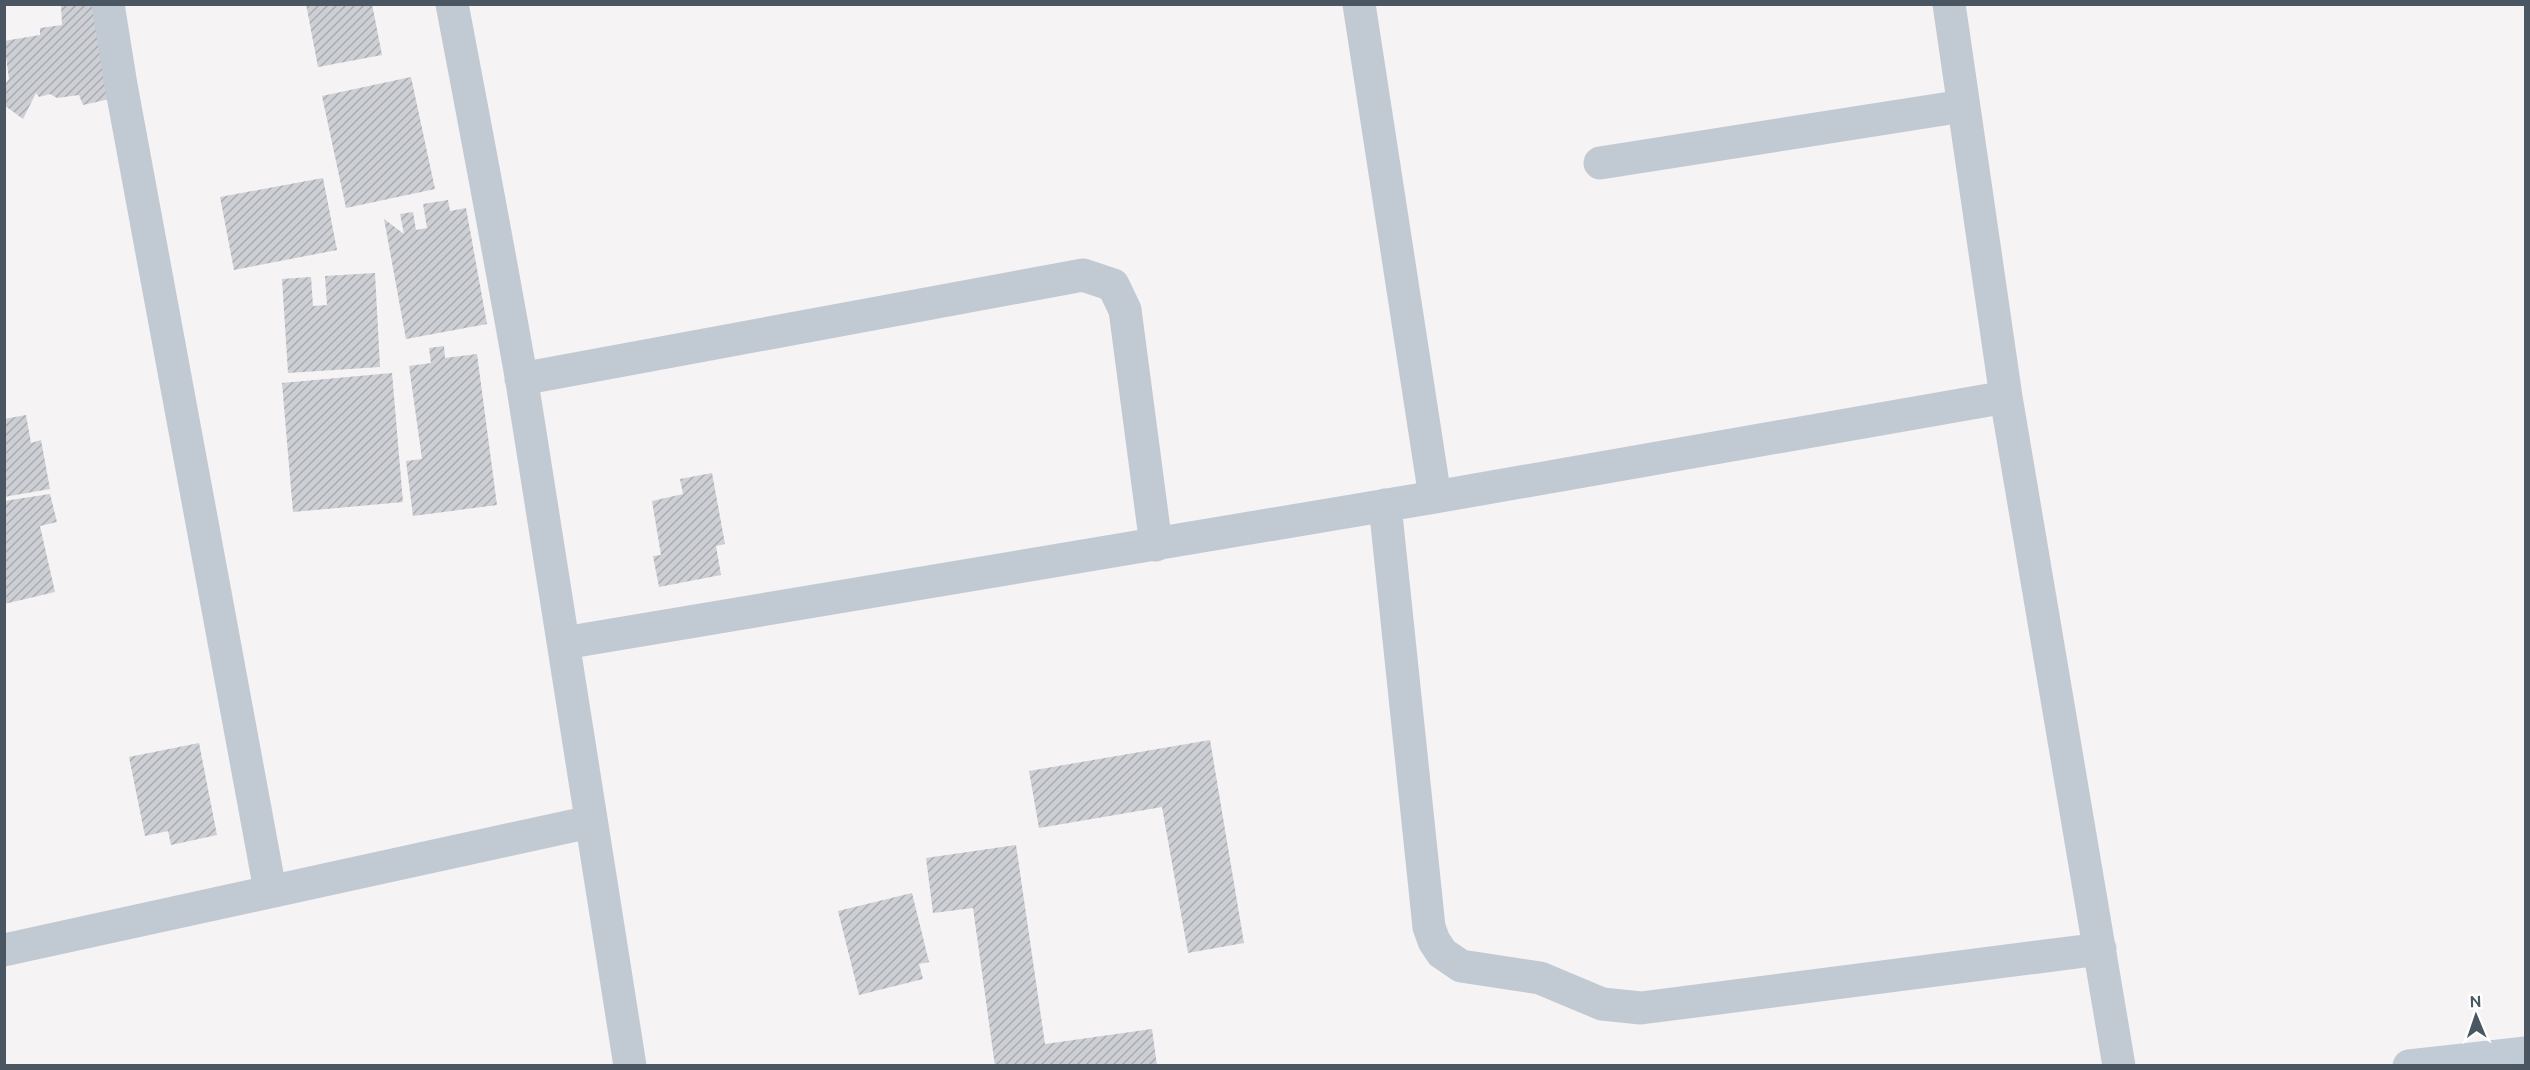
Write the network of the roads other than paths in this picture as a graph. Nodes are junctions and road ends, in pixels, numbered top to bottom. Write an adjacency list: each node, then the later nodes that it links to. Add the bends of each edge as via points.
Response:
1 (108, 4): 14 (street)
2 (453, 4): 7 (street)
3 (1359, 4): 9 (street)
4 (1949, 4): 5 (street)
5 (1963, 106): 6 (street); 8 (street)
6 (1600, 163)
7 (521, 380): 11 (street, via 1083,275 1113,285 1125,310); 12 (street)
8 (2006, 397): 9 (street); 15 (street)
9 (1435, 498): 10 (street)
10 (1385, 506): 11 (street); 15 (street, via 1429,927 1434,941 1450,961 1472,969 1540,978 1602,1004 1641,1008)
11 (1156, 544): 12 (street)
12 (564, 643): 13 (street)
13 (590, 822): 14 (street); 18 (street)
14 (270, 890): 16 (street)
15 (2100, 949): 19 (street)
16 (4, 950)
17 (2526, 1053): 20 (street)
18 (630, 1065)
19 (2119, 1065)
20 (2409, 1065)

